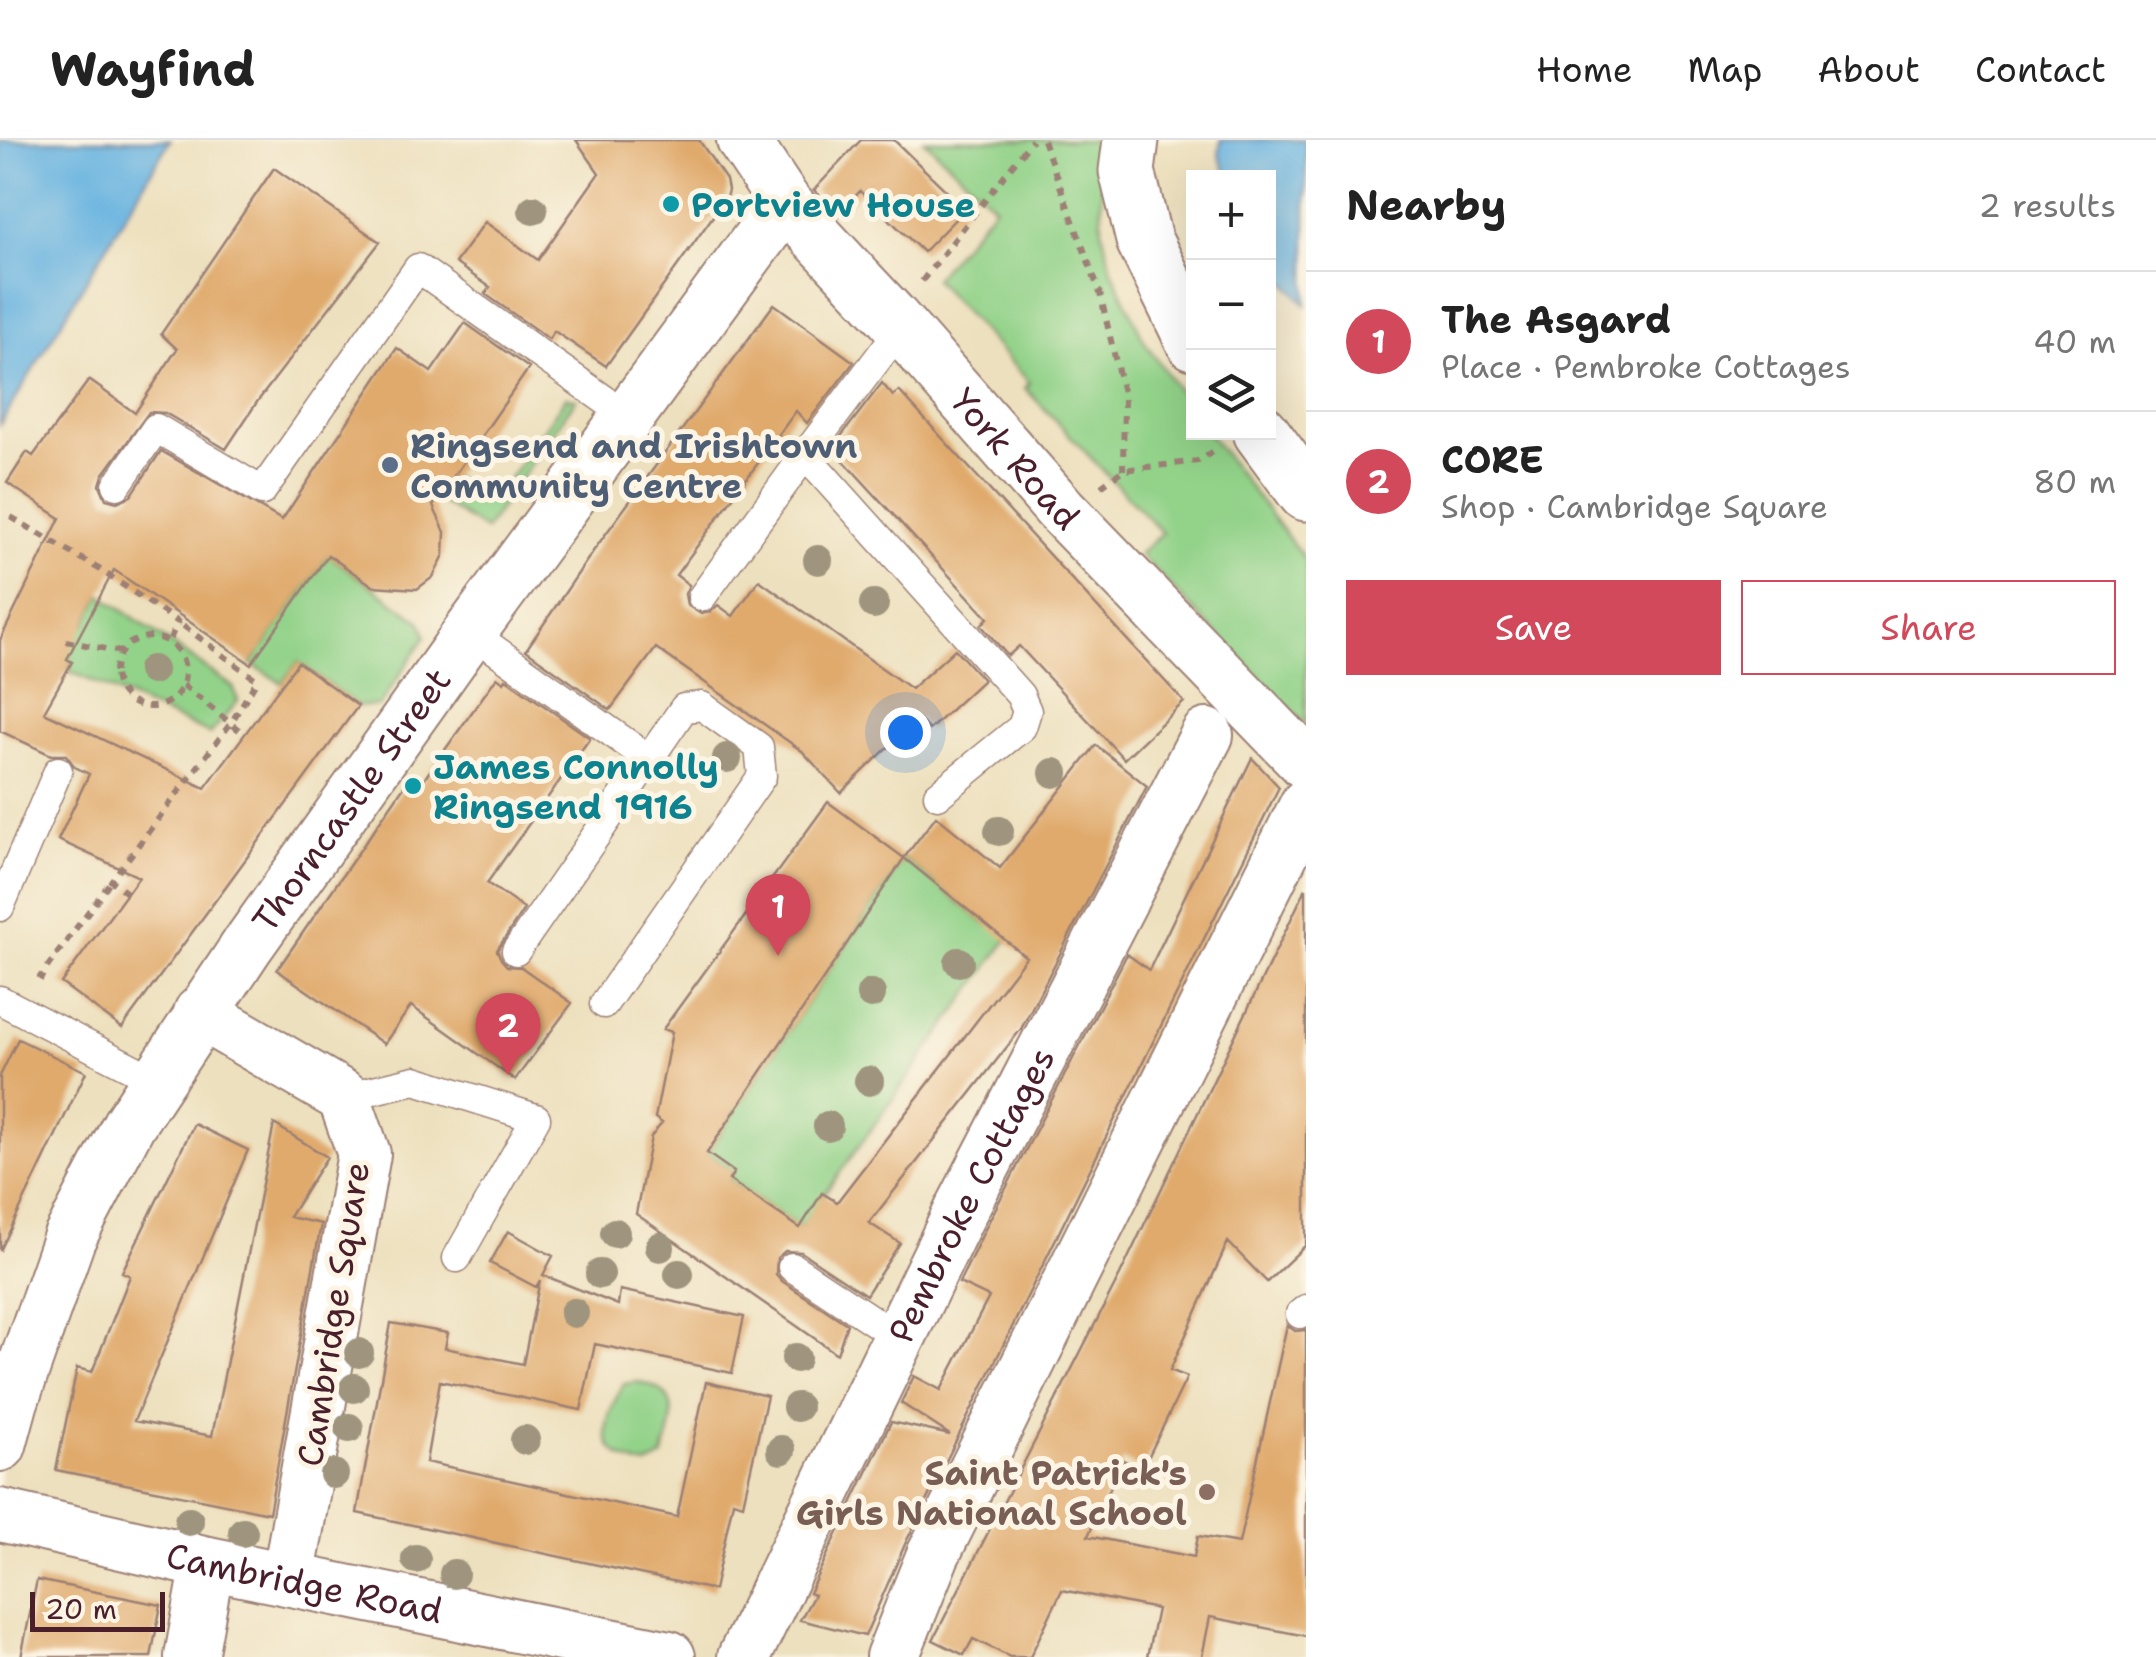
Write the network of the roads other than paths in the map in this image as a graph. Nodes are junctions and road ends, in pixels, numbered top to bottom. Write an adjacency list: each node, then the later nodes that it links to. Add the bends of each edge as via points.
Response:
1 (743, 140): 3 (street, York Road)
2 (1131, 140): 5 (main road, via 1126,170 1144,240)
3 (785, 203): 4 (street, York Road); 6 (street, Thorncastle Street)
4 (896, 322): 9 (lane); 17 (street, York Road, via 1062,510)
5 (1186, 326)
6 (629, 417): 11 (lane, via 418,268 262,491 156,428); 14 (street, Thorncastle Street)
7 (1256, 440): 12 (main road)
8 (1262, 440): 10 (main road)
9 (805, 455): 13 (lane); 19 (lane, via 1020,695 1027,712 1022,728)
10 (1306, 458)
11 (117, 485)
12 (1306, 493)
13 (702, 596)
14 (470, 632): 16 (lane); 25 (street, Thorncastle Street)
15 (1207, 735): 30 (street, Pembroke Cottages)
16 (650, 759): 22 (lane); 24 (lane, via 684,708 702,706 759,748 762,776)
17 (1306, 763)
18 (58, 771): 21 (lane)
19 (938, 795)
20 (1306, 805): 38 (street, via 942,1537)
21 (0, 908)
22 (516, 951)
23 (0, 1000): 26 (lane)
24 (604, 1004)
25 (200, 1012): 26 (street, Thorncastle Street); 27 (street)
26 (157, 1081): 31 (street, Thorncastle Street, via 69,1239)
27 (344, 1098): 28 (lane, via 416,1080 536,1118); 34 (street, Cambridge Square, via 364,1154)
28 (457, 1258)
29 (792, 1267): 30 (lane)
30 (898, 1338): 37 (street, Pembroke Cottages)
31 (4, 1414)
32 (0, 1515): 33 (street, Cambridge Road)
33 (208, 1563): 34 (street, Cambridge Road); 35 (street)
34 (288, 1579): 36 (street, Cambridge Road)
35 (191, 1657)
36 (669, 1657)
37 (744, 1657)
38 (892, 1657)

